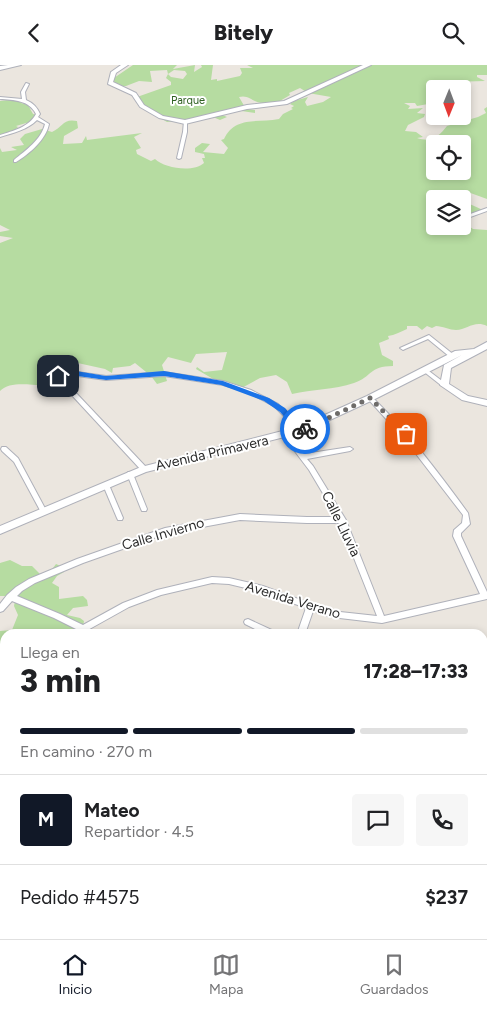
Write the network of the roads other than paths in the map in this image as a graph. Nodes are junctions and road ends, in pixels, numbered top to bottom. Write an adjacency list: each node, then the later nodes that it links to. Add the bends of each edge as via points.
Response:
1 (18, 65): 4 (main road)
2 (124, 65): 9 (main road, via 114,72 110,83 134,94 142,106 167,120)
3 (368, 65): 9 (main road, via 285,103 248,107)
4 (0, 68)
5 (27, 84): 7 (street, via 23,92)
6 (0, 98): 7 (street)
7 (24, 101): 8 (street, via 38,111)
8 (37, 118): 10 (street); 12 (street, via 47,127)
9 (185, 122): 11 (street)
10 (0, 136)
11 (179, 158)
12 (16, 161)
13 (487, 209): 14 (street)
14 (471, 215)
15 (487, 345): 17 (main road)
16 (403, 348): 18 (street, via 428,337)
17 (476, 351): 18 (main road, Avenida Primavera); 20 (main road, via 447,367)
18 (452, 356): 19 (main road, Avenida Primavera)
19 (425, 370): 20 (street); 21 (main road, Avenida Primavera)
20 (444, 385): 22 (main road, via 465,398)
21 (370, 398): 23 (main road, Avenida Primavera); 36 (street, via 417,448 466,515 466,524 457,536)
22 (487, 403)
23 (301, 430): 24 (main road, Avenida Primavera); 28 (street, via 283,410 267,399 215,381 164,374 106,378 66,373 58,377)
24 (286, 435): 27 (street, Calle Lluvia); 28 (main road, Avenida Primavera)
25 (4, 449): 32 (street, via 16,460)
26 (350, 449): 27 (street)
27 (303, 457): 34 (street, Calle Lluvia)
28 (144, 469): 29 (main road, Avenida Primavera)
29 (130, 474): 30 (main road, Avenida Primavera); 31 (street)
30 (106, 485): 32 (main road, Avenida Primavera); 33 (street)
31 (144, 509)
32 (44, 512): 35 (main road, Avenida Primavera)
33 (120, 518)
34 (342, 520): 37 (street, Calle Invierno, via 240,517 174,529 55,571 32,581); 40 (street, Calle Lluvia)
35 (0, 530)
36 (486, 596): 40 (street, Avenida Verano)
37 (10, 597): 39 (street, Calle Invierno); 42 (street, via 57,616)
38 (310, 608): 40 (street, Avenida Verano); 43 (street, Avenida Verano, via 263,589 212,580 160,592 126,605); 45 (street)
39 (0, 609)
40 (382, 620)
41 (248, 622): 44 (street)
42 (78, 629)
43 (84, 629)
44 (263, 629)
45 (303, 629)

